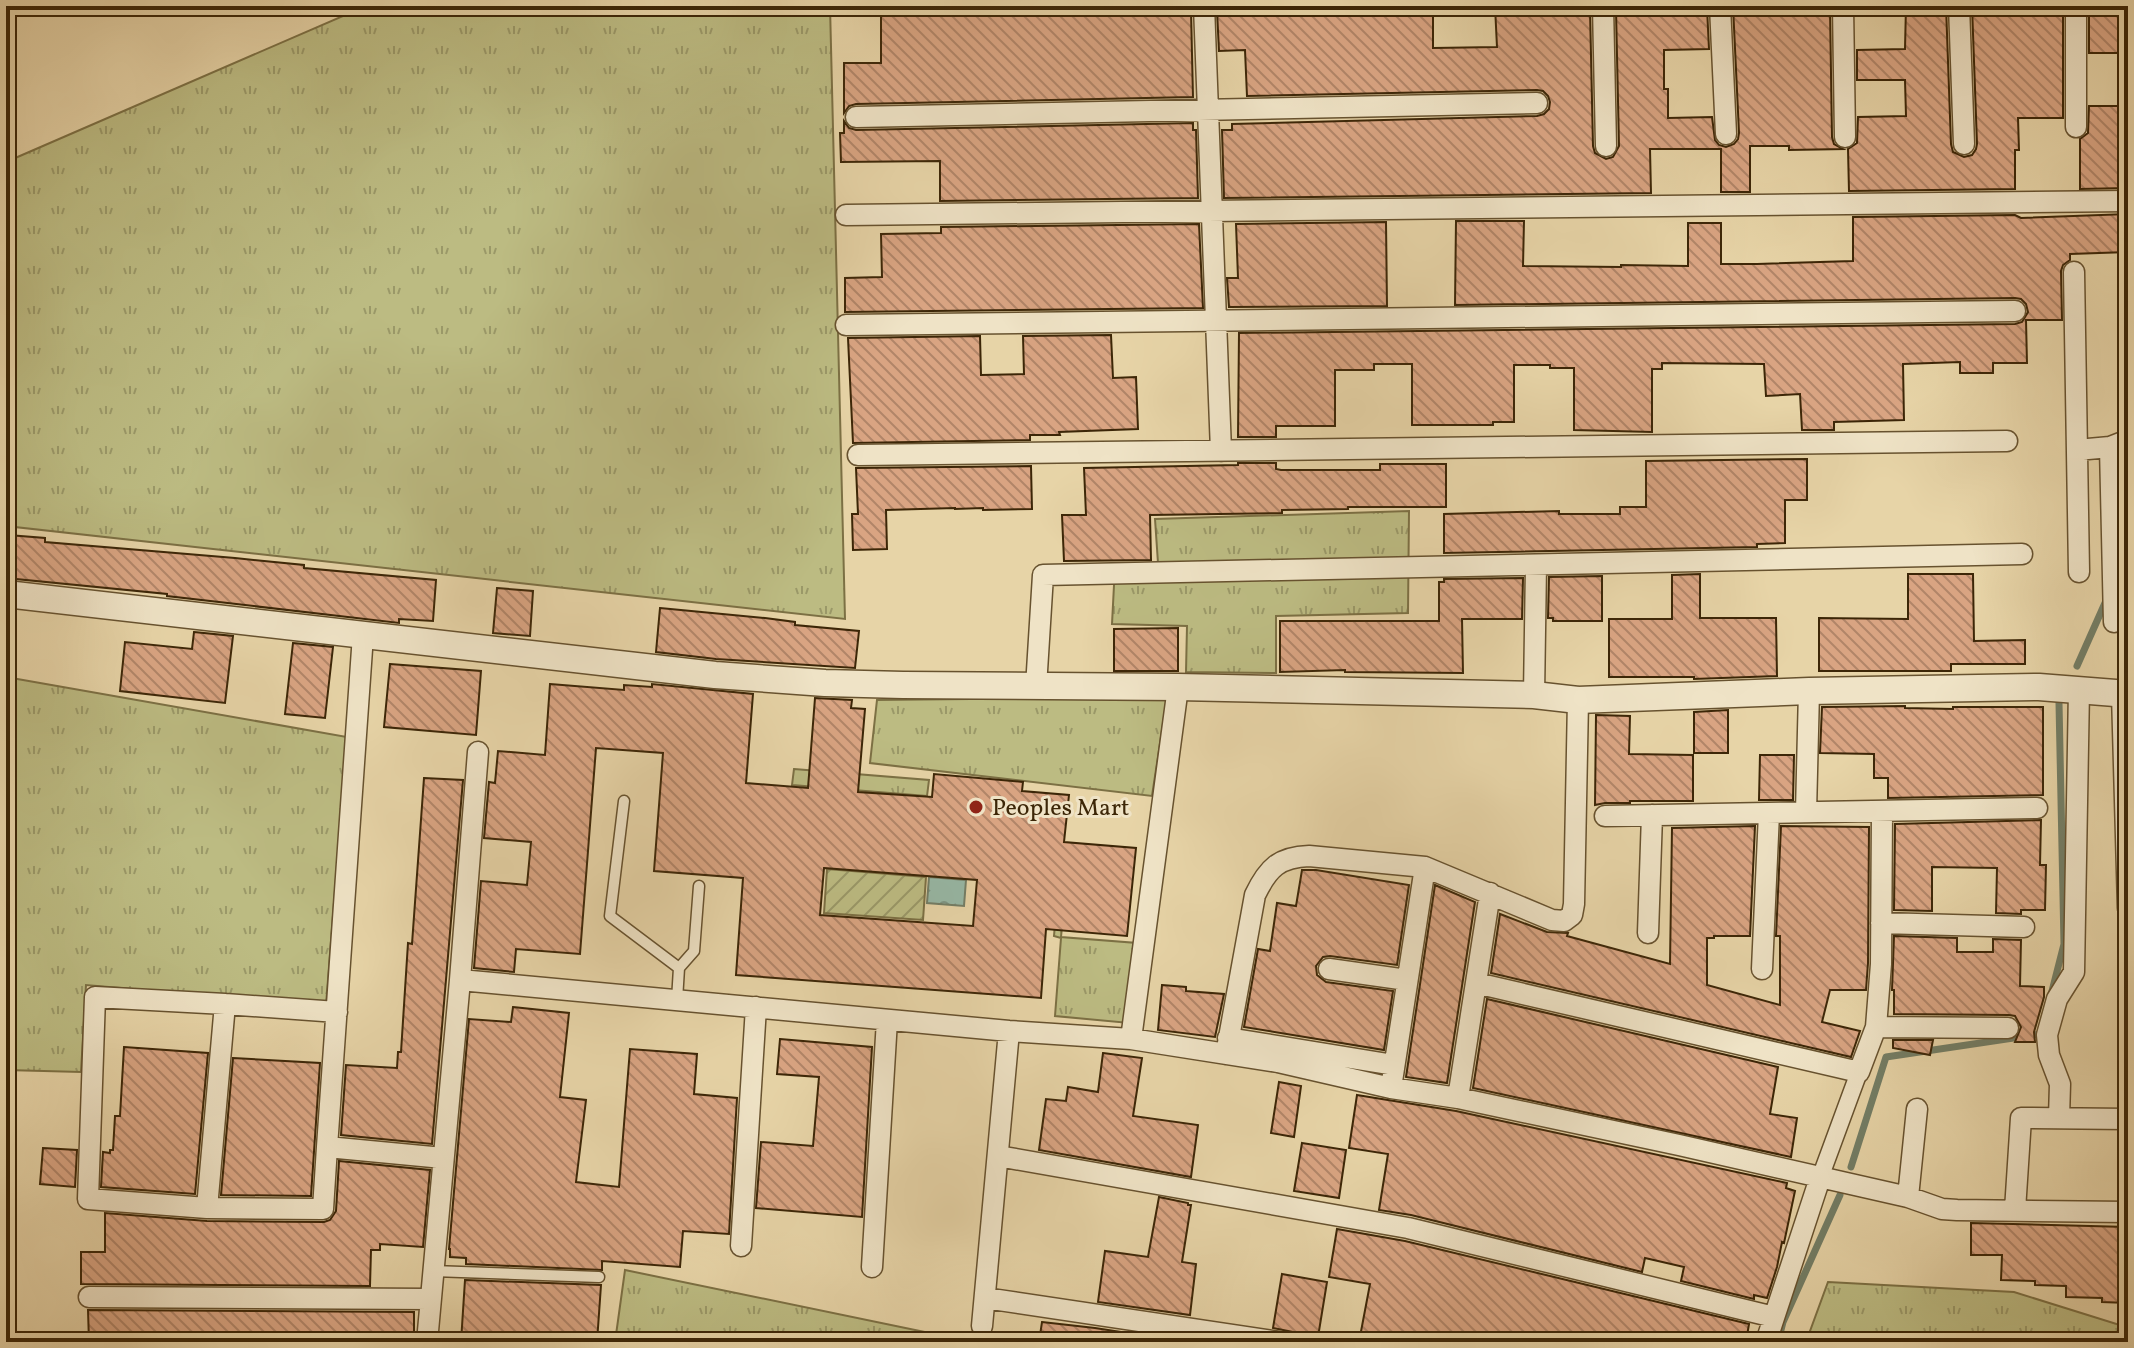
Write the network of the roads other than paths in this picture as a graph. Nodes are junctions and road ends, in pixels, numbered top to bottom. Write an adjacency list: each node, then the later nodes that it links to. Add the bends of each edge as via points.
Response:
1 (1204, 6): 8 (street)
2 (1603, 6): 14 (street)
3 (1720, 6): 11 (street)
4 (1843, 6): 12 (street)
5 (1959, 6): 13 (street)
6 (2076, 6): 10 (street)
7 (1537, 103): 8 (street)
8 (1208, 111): 9 (street); 16 (street)
9 (856, 117)
10 (2076, 127)
11 (1726, 134)
12 (1845, 137)
13 (1964, 144)
14 (1606, 146)
15 (2128, 201): 16 (street)
16 (1211, 210): 17 (street); 20 (street)
17 (846, 215)
18 (2074, 272): 24 (street)
19 (2015, 311): 20 (street)
20 (1216, 320): 21 (street); 25 (street)
21 (846, 325)
22 (2007, 441): 25 (street)
23 (2119, 444): 24 (street); 31 (street)
24 (2077, 450): 29 (street)
25 (1221, 451): 26 (street)
26 (858, 455)
27 (2022, 554): 28 (street)
28 (1536, 565): 33 (street, via 1043,575); 38 (street)
29 (2079, 572)
30 (6, 594): 32 (street)
31 (2114, 622)
32 (363, 635): 33 (street, via 715,675); 64 (street)
33 (1036, 687): 34 (street)
34 (1178, 687): 38 (street); 69 (street)
35 (2079, 689): 36 (street); 37 (street); 76 (street, via 2074,972 2057,999 2047,1035 2060,1084)
36 (1809, 691): 39 (street); 44 (street)
37 (2125, 694): 51 (street)
38 (1534, 695): 39 (street)
39 (1578, 700): 50 (street, via 1572,915 1552,920)
40 (478, 752): 58 (street)
41 (624, 801): 55 (lane, via 610,916)
42 (2037, 808): 43 (street)
43 (1882, 811): 44 (street); 52 (street)
44 (1806, 812): 45 (street)
45 (1769, 813): 46 (street); 57 (street)
46 (1652, 815): 47 (street); 54 (street)
47 (1605, 816)
48 (1425, 867): 50 (street); 59 (street); 70 (street, via 1309,856 1277,864 1255,895)
49 (699, 886): 55 (lane, via 694,951)
50 (1490, 893): 60 (street)
51 (2128, 908)
52 (1881, 923): 53 (street); 66 (street)
53 (2024, 927)
54 (1648, 933)
55 (679, 968): 61 (lane)
56 (1329, 969): 59 (street)
57 (1762, 969)
58 (460, 980): 61 (street); 80 (street)
59 (1407, 980): 71 (street)
60 (1476, 983): 72 (street); 74 (street)
61 (677, 1000): 63 (street)
62 (225, 1004): 64 (street); 83 (street); 83 (street, via 95,997 88,1199)
63 (756, 1007): 65 (street); 86 (street)
64 (337, 1012): 78 (street)
65 (887, 1020): 68 (street); 87 (street)
66 (1876, 1027): 67 (street); 72 (street)
67 (2008, 1028)
68 (1009, 1031): 69 (street); 79 (street)
69 (1131, 1039): 70 (street)
70 (1227, 1046): 71 (street); 73 (street)
71 (1394, 1065): 73 (street)
72 (1859, 1072): 81 (street)
73 (1391, 1088): 74 (street)
74 (1458, 1098): 81 (street)
75 (1917, 1109): 82 (street)
76 (2059, 1118): 77 (street); 84 (street, via 2021,1118)
77 (2128, 1119)
78 (327, 1147): 80 (street); 83 (street, via 323,1209)
79 (998, 1156): 91 (street); 93 (street, via 1408,1228)
80 (443, 1158): 88 (street)
81 (1820, 1178): 82 (street); 93 (street)
82 (1908, 1197): 84 (street, via 1942,1209)
83 (207, 1208)
84 (2015, 1210): 85 (street)
85 (2128, 1212)
86 (741, 1246)
87 (872, 1267)
88 (433, 1271): 89 (lane); 92 (street)
89 (599, 1277)
90 (89, 1297): 92 (street)
91 (985, 1298): 94 (street); 96 (street)
92 (430, 1299): 95 (street)
93 (1774, 1317): 97 (street)
94 (982, 1326)
95 (427, 1342)
96 (1280, 1342)
97 (1766, 1342)

